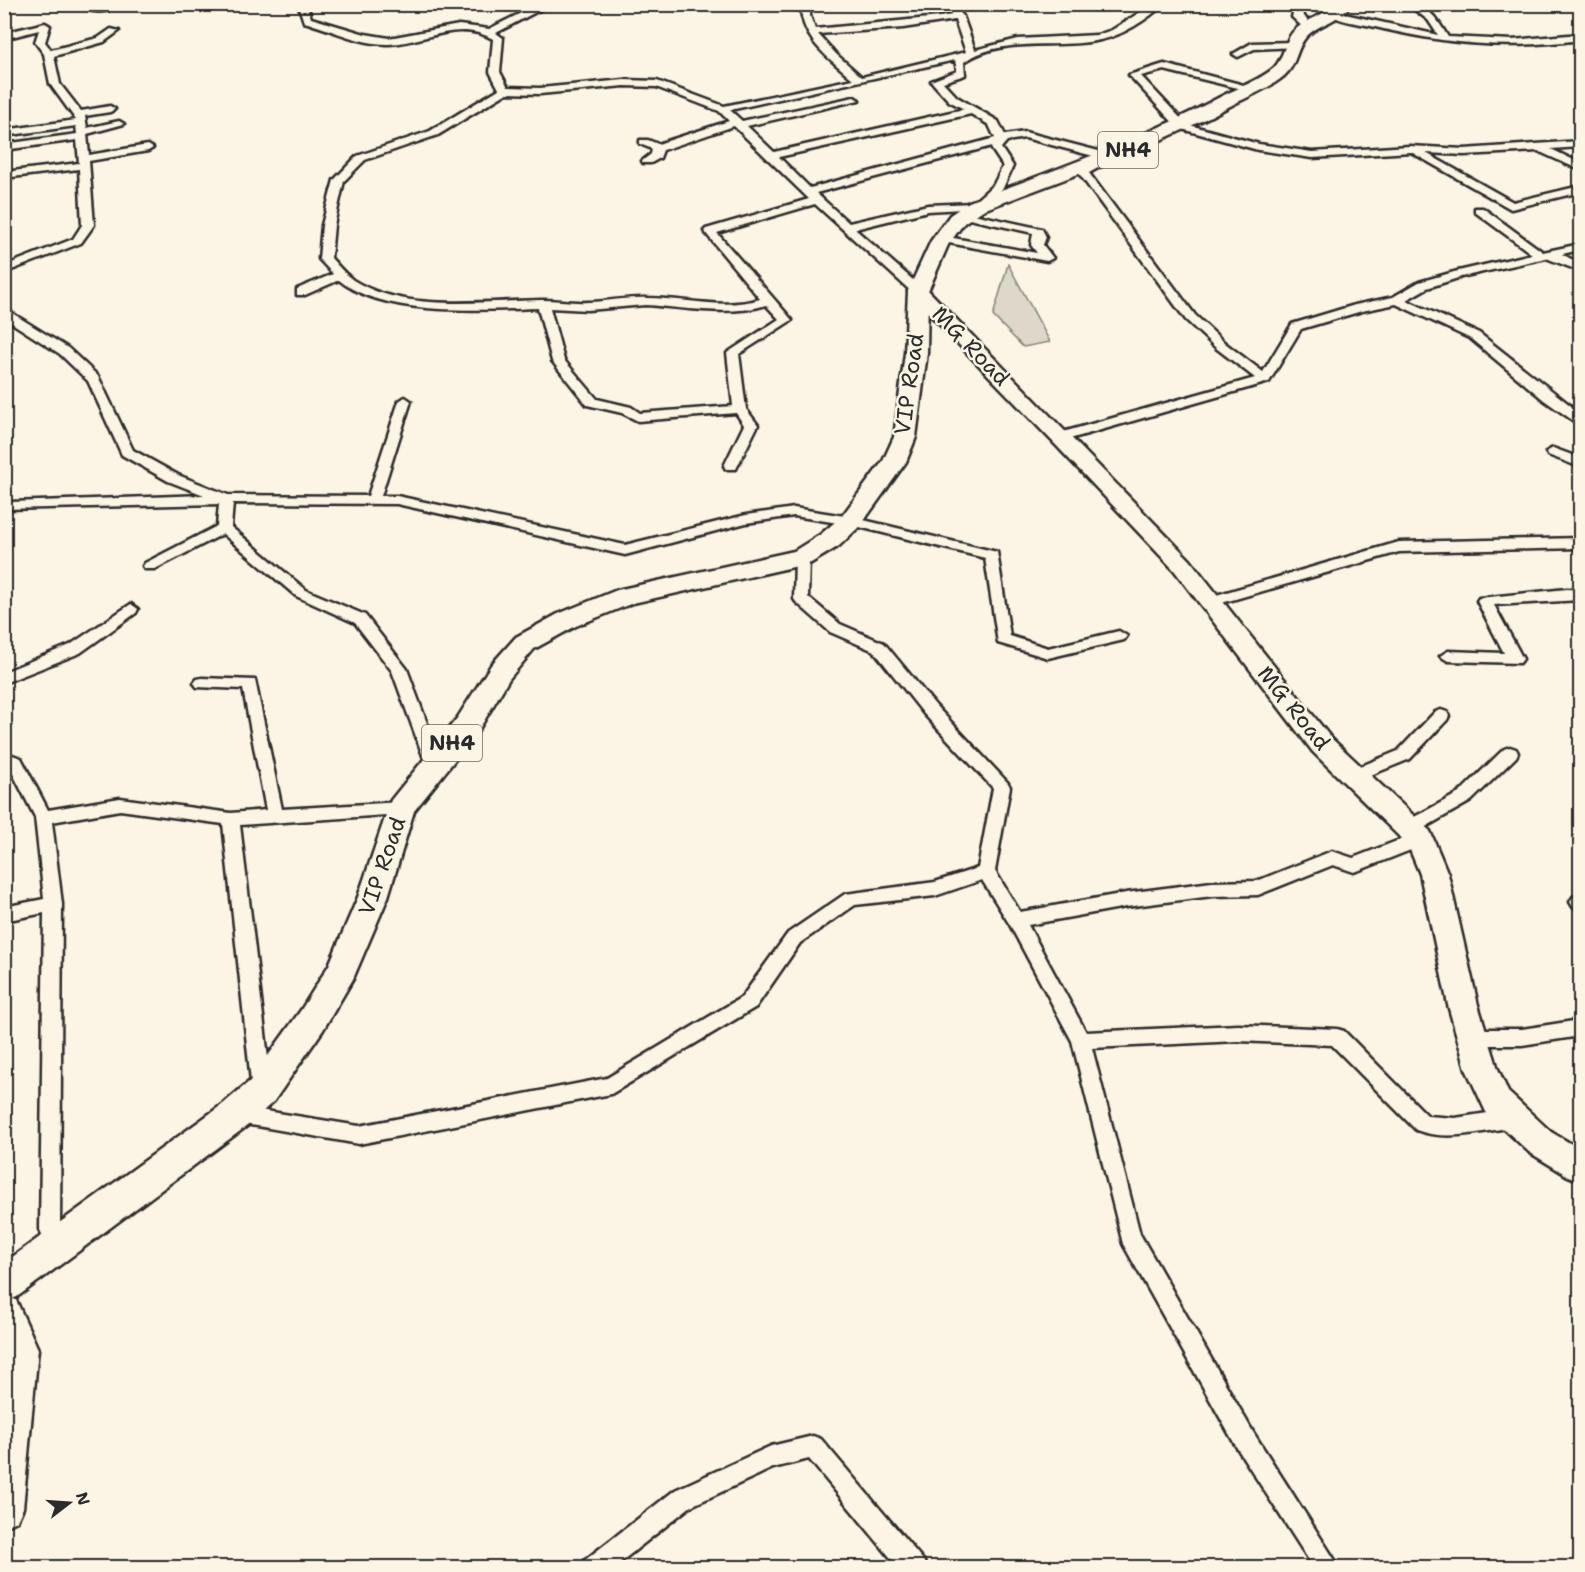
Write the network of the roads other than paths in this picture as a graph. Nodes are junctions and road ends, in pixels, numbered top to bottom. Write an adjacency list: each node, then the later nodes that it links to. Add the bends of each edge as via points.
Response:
1 (81, 4): 2 (street, via 91,9 110,8)
2 (114, 4)
3 (302, 4): 14 (street, via 307,20 388,42 464,28)
4 (547, 4): 14 (street)
5 (806, 4): 15 (street)
6 (947, 4): 11 (street)
7 (1160, 4): 20 (street, via 1098,38 1018,42)
8 (1317, 4): 12 (street, via 1297,12 1297,18)
9 (1411, 4): 18 (street, via 1432,18)
10 (1339, 10): 12 (highway, NH4); 18 (street)
11 (958, 16): 15 (street, via 901,27 862,26); 20 (street)
12 (1308, 28): 19 (highway, NH4)
13 (114, 32): 21 (street, via 91,44)
14 (490, 32): 25 (street, via 498,38 496,82)
15 (812, 32): 23 (street, via 820,46)
16 (4, 36): 21 (street, via 45,26 40,42)
17 (1581, 37): 18 (street, via 1537,43)
18 (1445, 39)
19 (1294, 45): 22 (street, via 1252,46); 24 (highway, NH4, via 1281,70)
20 (971, 52): 23 (street); 29 (street, via 959,61 963,73 936,81 953,99)
21 (49, 54): 32 (street, via 55,84)
22 (1239, 54)
23 (860, 80): 28 (street)
24 (1250, 88): 33 (highway, NH4); 33 (street, via 1164,67 1134,75)
25 (505, 90): 28 (street, via 657,84); 59 (street, via 434,133 361,158 339,180 325,259)
26 (854, 100): 30 (street)
27 (110, 109): 32 (street)
28 (723, 109): 30 (street)
29 (975, 110): 35 (street, via 994,123 998,135); 43 (street)
30 (737, 123): 40 (street); 43 (street)
31 (119, 124): 32 (street)
32 (81, 126): 34 (street); 38 (street); 46 (street)
33 (1182, 126): 42 (street, via 1258,147 1312,155); 44 (highway, NH4)
34 (4, 133)
35 (1004, 138): 44 (street, via 1025,135); 50 (street); 51 (street, via 996,148 1008,166 999,186)
36 (644, 142): 40 (street)
37 (1581, 144): 41 (street)
38 (4, 147)
39 (148, 148): 46 (street)
40 (658, 148): 45 (street, via 656,156)
41 (1540, 148): 42 (street, via 1464,152); 47 (street)
42 (1410, 149): 49 (street, via 1511,206)
43 (770, 156): 50 (street)
44 (1110, 157): 51 (highway, NH4); 66 (street, via 1083,172 1183,308 1228,352)
45 (647, 161)
46 (84, 162): 48 (street); 58 (street, via 88,225 77,241)
47 (1580, 166)
48 (4, 175)
49 (1581, 189)
50 (814, 196): 53 (street); 62 (street, via 710,231)
51 (970, 210): 53 (street, via 951,204 920,208); 54 (highway, NH4, via 957,219); 54 (street, via 1038,231 1037,245 1047,258)
52 (1479, 210): 56 (street)
53 (848, 227): 60 (street)
54 (942, 239): 60 (highway, NH4)
55 (1581, 247): 56 (street)
56 (1544, 256): 57 (street, via 1558,257); 63 (street, via 1458,274 1424,285)
57 (1581, 268)
58 (4, 270)
59 (342, 275): 61 (street); 64 (street, via 350,284 399,300 462,306)
60 (918, 291): 70 (main road, MG Road); 77 (highway, VIP Road / NH4, via 916,353 904,437 894,462)
61 (301, 292)
62 (768, 300): 64 (street, via 753,305 715,306 645,301 588,306); 68 (street, via 786,320 734,353)
63 (1397, 300): 66 (street, via 1296,327); 69 (street, via 1475,336)
64 (543, 304): 68 (street, via 558,361 592,402 638,417)
65 (4, 312): 74 (street, via 64,351 94,379 127,452 173,478)
66 (1265, 380): 70 (street)
67 (405, 401): 75 (street)
68 (740, 409): 73 (street, via 751,425)
69 (1581, 419)
70 (1061, 437): 83 (main road, MG Road)
71 (1553, 452): 72 (street)
72 (1581, 463)
73 (731, 466)
74 (226, 499): 75 (street); 76 (street); 78 (street)
75 (374, 500): 77 (street, via 397,500 625,550 746,519 794,512)
76 (4, 504)
77 (851, 521): 80 (highway, VIP Road / NH4); 85 (street, via 992,555 1003,639 1048,653)
78 (224, 528): 81 (street); 92 (street, via 301,593 360,619 399,669)
79 (1581, 543): 83 (street, via 1400,547)
80 (802, 557): 92 (highway, VIP Road / NH4, via 626,596 567,620 525,643 500,672 468,724); 99 (street, via 801,599 835,628 879,647 930,710 1002,787)
81 (150, 566)
82 (1581, 595): 86 (street, via 1484,601 1515,659)
83 (1211, 601): 93 (main road, MG Road, via 1322,746)
84 (131, 609): 87 (street, via 75,649)
85 (1119, 636)
86 (1448, 656)
87 (4, 678)
88 (202, 682): 95 (street, via 249,684)
89 (1441, 716): 93 (street, via 1404,755)
90 (1510, 753): 98 (street, via 1465,797)
91 (4, 758): 96 (street, via 15,762)
92 (434, 764): 94 (highway, VIP Road / NH4)
93 (1355, 775): 98 (main road, MG Road)
94 (402, 808): 95 (street); 106 (highway, VIP Road / NH4, via 373,897 342,970)
95 (275, 816): 97 (street)
96 (43, 817): 97 (street, via 120,804); 100 (street)
97 (231, 819): 106 (street)
98 (1414, 833): 102 (street, via 1354,865 1332,858 1258,888 1212,889 1126,900); 104 (main road, MG Road, via 1434,874)
99 (986, 872): 102 (street); 107 (street, via 935,889 851,899 794,938 749,1002 611,1086 359,1135)
100 (53, 904): 101 (street); 110 (street, via 50,1230)
101 (4, 914)
102 (1016, 920): 105 (street)
103 (1581, 1028): 104 (street, via 1522,1037)
104 (1472, 1037): 108 (main road, MG Road, via 1497,1102)
105 (1081, 1040): 108 (street, via 1238,1032 1337,1037 1423,1124 1455,1127); 116 (street, via 1130,1237 1245,1440)
106 (262, 1091): 107 (highway, VIP Road / NH4)
107 (235, 1115): 110 (highway, VIP Road / NH4)
108 (1514, 1118): 109 (main road, MG Road, via 1540,1142)
109 (1581, 1166)
110 (58, 1246): 111 (highway, VIP Road / NH4)
111 (4, 1285)
112 (4, 1312): 113 (main road, via 20,1349)
113 (4, 1508)
114 (593, 1568): 115 (street, via 683,1498 771,1457 813,1447)
115 (915, 1568)
116 (1328, 1568)

